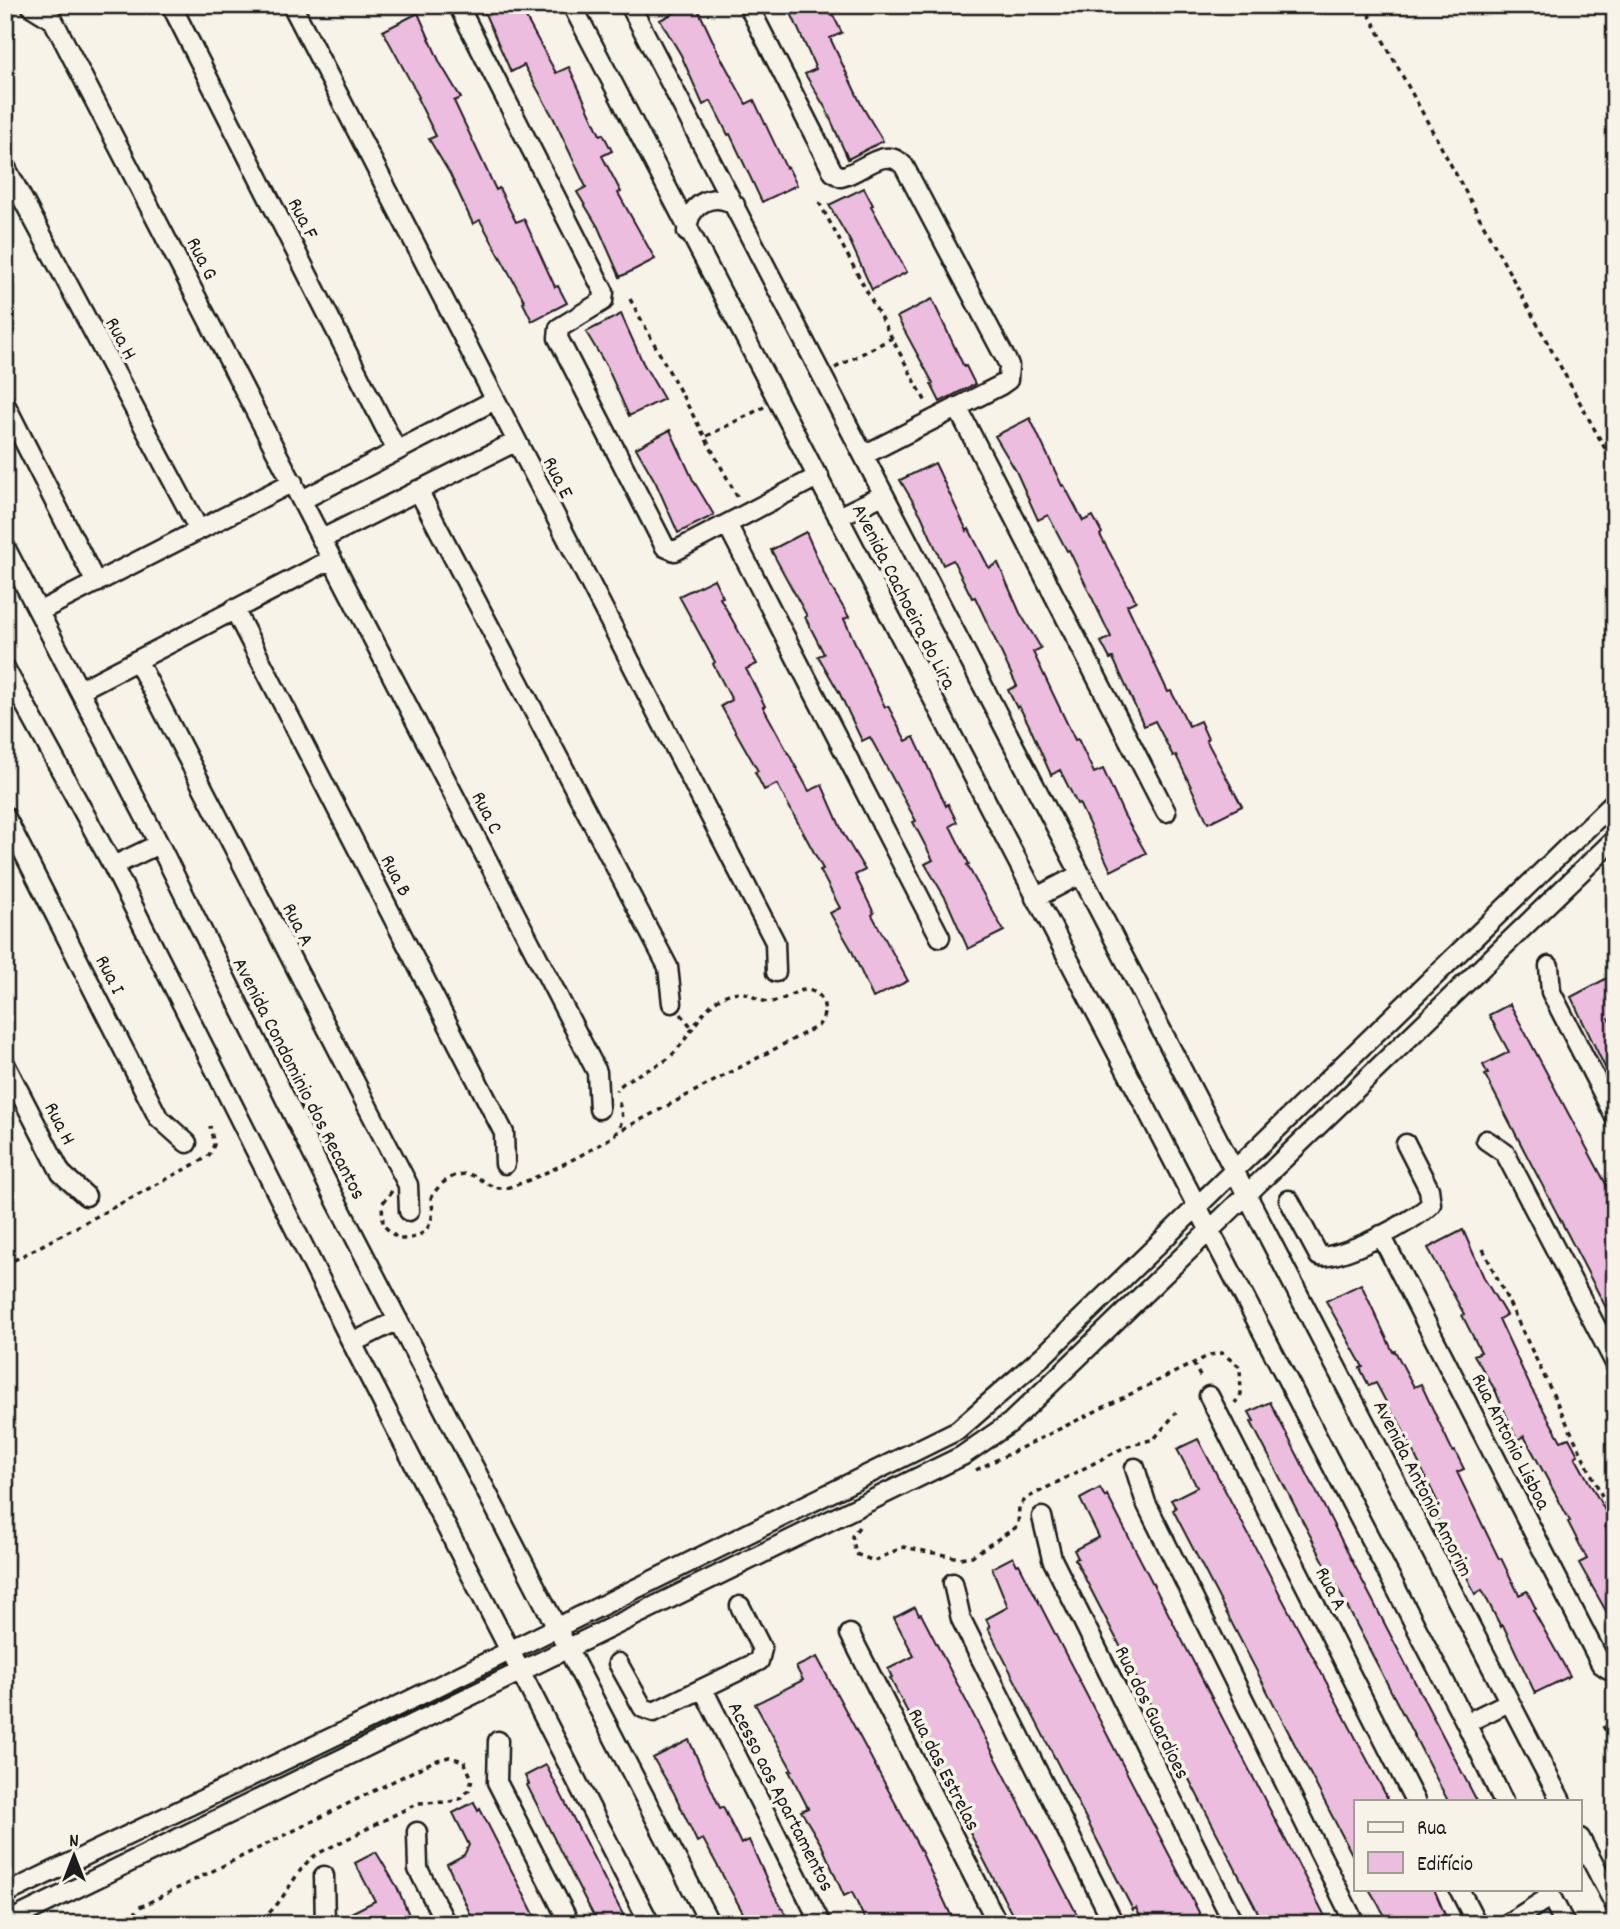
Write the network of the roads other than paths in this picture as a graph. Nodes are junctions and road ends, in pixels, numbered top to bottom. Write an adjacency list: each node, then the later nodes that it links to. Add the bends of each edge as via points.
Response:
1 (171, 5): 15 (street, Rua F)
2 (292, 5): 11 (street, Rua E)
3 (458, 5): 23 (street, via 604,292 603,301 564,323 557,332 617,455 665,547 675,551)
4 (572, 5): 10 (street, Avenida Cachoeira do Lira)
5 (630, 5): 9 (street, Avenida Cachoeira do Lira)
6 (748, 5): 13 (street, via 833,172 849,175 889,157 904,166 1009,365 1008,380)
7 (32, 8): 18 (street, Rua G, via 53,20)
8 (5, 166): 24 (street, Rua H)
9 (735, 205): 10 (street, via 719,198 702,203 690,214); 16 (street, Avenida Cachoeira do Lira)
10 (687, 232): 17 (street, Avenida Cachoeira do Lira)
11 (494, 401): 14 (street, Rua E); 15 (street)
12 (5, 404): 28 (street)
13 (957, 407): 16 (street); 35 (street)
14 (515, 442): 19 (street); 44 (street, Rua E, via 775,942)
15 (397, 451): 21 (street)
16 (864, 455): 20 (street, Avenida Cachoeira do Lira)
17 (819, 476): 22 (street, Avenida Cachoeira do Lira); 23 (street)
18 (293, 482): 21 (street, Rua G); 24 (street)
19 (418, 490): 25 (street); 45 (street, via 668,967)
20 (883, 495): 22 (street); 40 (street, Avenida Cachoeira do Lira)
21 (302, 500): 25 (street, Rua G)
22 (838, 517): 41 (street, Avenida Cachoeira do Lira)
23 (727, 524): 42 (street)
24 (199, 530): 28 (street)
25 (322, 539): 27 (street, Rua C)
26 (5, 547): 30 (street, Avenida Condominio dos Recantos)
27 (332, 559): 29 (street); 47 (street, Rua C, via 597,1072)
28 (96, 583): 30 (street)
29 (234, 609): 31 (street); 52 (street, Rua B, via 504,1133)
30 (40, 611): 33 (street, Avenida Condominio dos Recantos)
31 (137, 660): 33 (street); 58 (street, Rua A, via 408,1185)
32 (5, 668): 39 (street)
33 (80, 690): 38 (street, Avenida Condominio dos Recantos)
34 (1615, 801): 53 (street)
35 (1167, 812)
36 (5, 816): 50 (street, Rua I, via 158,1117)
37 (1615, 839): 54 (street)
38 (159, 844): 39 (street); 61 (street, Avenida Condominio dos Recantos)
39 (113, 866): 62 (street)
40 (1079, 875): 41 (street); 53 (street, Avenida Cachoeira do Lira)
41 (1035, 898): 57 (street, Avenida Cachoeira do Lira)
42 (940, 937)
43 (1549, 966): 48 (street, via 1551,992)
44 (776, 972)
45 (672, 1003)
46 (5, 1064): 55 (street, Rua H, via 61,1173)
47 (598, 1109)
48 (1615, 1117)
49 (1486, 1140): 63 (street, via 1506,1153)
50 (187, 1143)
51 (1406, 1144): 60 (street, via 1432,1204)
52 (505, 1164)
53 (1234, 1171): 54 (street, Avenida Antonio Amorim); 57 (street)
54 (1247, 1195): 59 (street); 77 (street, Avenida Antonio Amorim)
55 (86, 1196)
56 (1289, 1200): 60 (street, via 1319,1256 1335,1256)
57 (1198, 1207): 59 (street, Avenida Cachoeira do Lira); 69 (street, via 958,1430)
58 (409, 1212)
59 (1210, 1231): 72 (street, via 1010,1423 962,1456); 78 (street)
60 (1381, 1235): 74 (street, Rua Antonio Lisboa)
61 (398, 1320): 62 (street); 69 (street, Avenida Condominio dos Recantos)
62 (352, 1343): 71 (street)
63 (1615, 1363)
64 (1209, 1396): 80 (street, Rua A)
65 (1135, 1468): 100 (street, via 1146,1503)
66 (1042, 1517): 99 (street, Rua dos Guardioes, via 1052,1559)
67 (953, 1583): 98 (street, via 961,1619)
68 (740, 1606): 76 (street, via 763,1655)
69 (556, 1628): 71 (street); 72 (street, Avenida Condominio dos Recantos)
70 (850, 1634): 97 (street, Rua das Estrelas)
71 (512, 1650): 75 (street); 88 (street)
72 (568, 1650): 75 (street); 95 (street, Avenida Condominio dos Recantos)
73 (618, 1663): 76 (street, via 648,1712)
74 (1609, 1668)
75 (523, 1672): 90 (street); 94 (street)
76 (703, 1689): 96 (street, Acesso aos Apartamentos)
77 (1509, 1702): 78 (street); 82 (street, Avenida Antonio Amorim)
78 (1466, 1723): 81 (street)
79 (498, 1741): 93 (street, via 497,1782)
80 (1414, 1800)
81 (1503, 1800)
82 (1559, 1800)
83 (417, 1832): 92 (street, via 418,1869)
84 (1582, 1842): 89 (street)
85 (324, 1877): 91 (street)
86 (1460, 1890): 101 (street)
87 (1549, 1892): 102 (street); 103 (street)
88 (5, 1894)
89 (1615, 1905)
90 (5, 1923)
91 (325, 1924)
92 (446, 1924)
93 (570, 1924)
94 (650, 1924)
95 (710, 1924)
96 (821, 1924)
97 (998, 1924)
98 (1114, 1924)
99 (1234, 1924)
100 (1355, 1924)
101 (1477, 1924)
102 (1507, 1924)
103 (1565, 1924)

